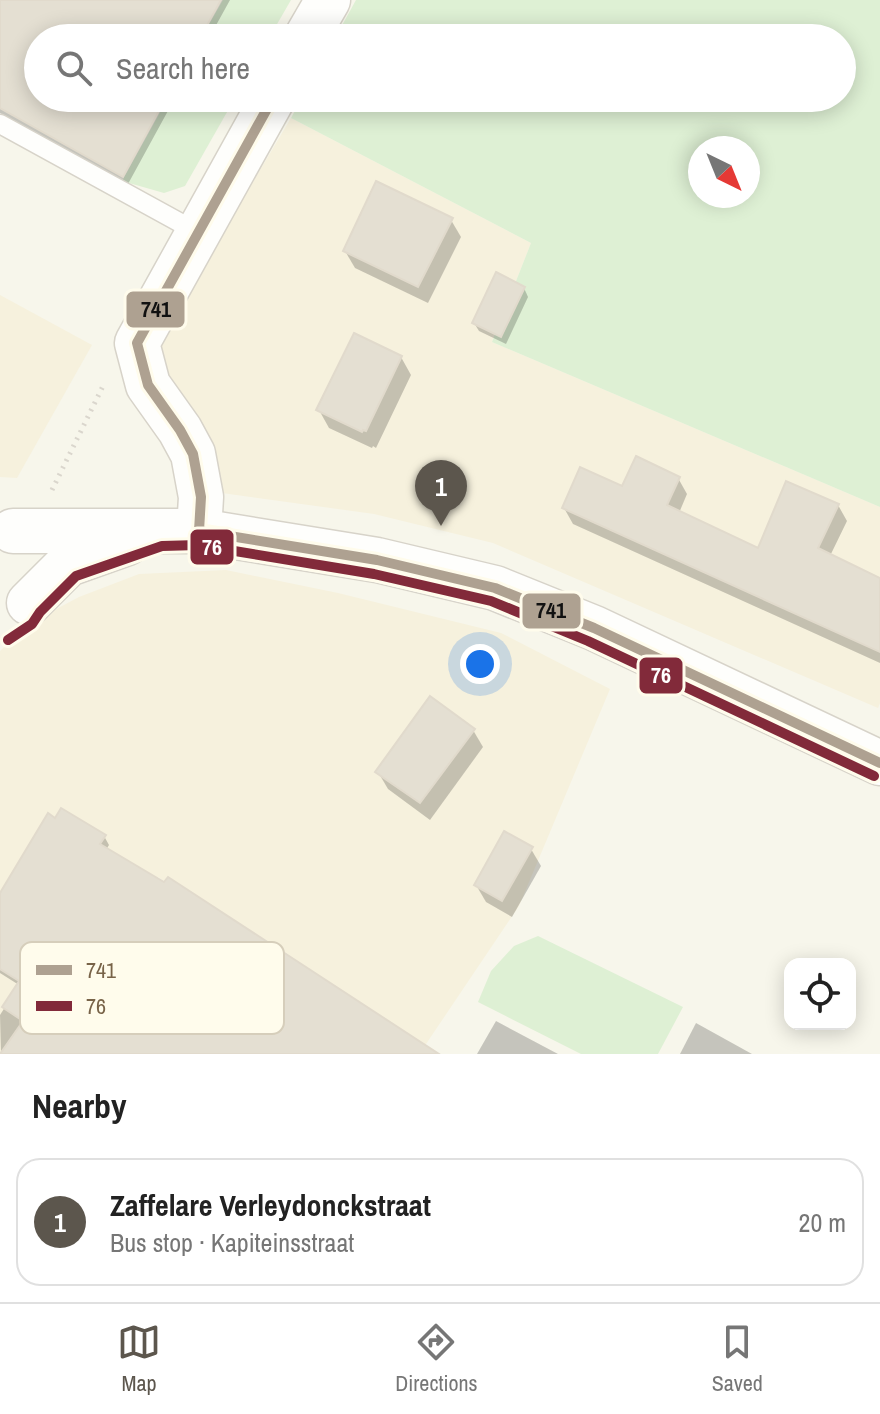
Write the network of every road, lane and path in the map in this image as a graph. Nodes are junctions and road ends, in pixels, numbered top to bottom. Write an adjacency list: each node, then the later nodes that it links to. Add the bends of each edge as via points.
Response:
1 (328, 0): 2 (street)
2 (314, 24)
3 (265, 112): 5 (street)
4 (0, 124): 5 (lane)
5 (197, 232): 7 (street, via 137,343 148,385 193,454 201,497)
6 (6, 528): 7 (street); 8 (street, via 23,540 36,564 35,591)
7 (179, 531): 8 (street, via 68,564); 9 (street, via 377,560 495,588 594,628)
8 (15, 616)
9 (880, 763)

